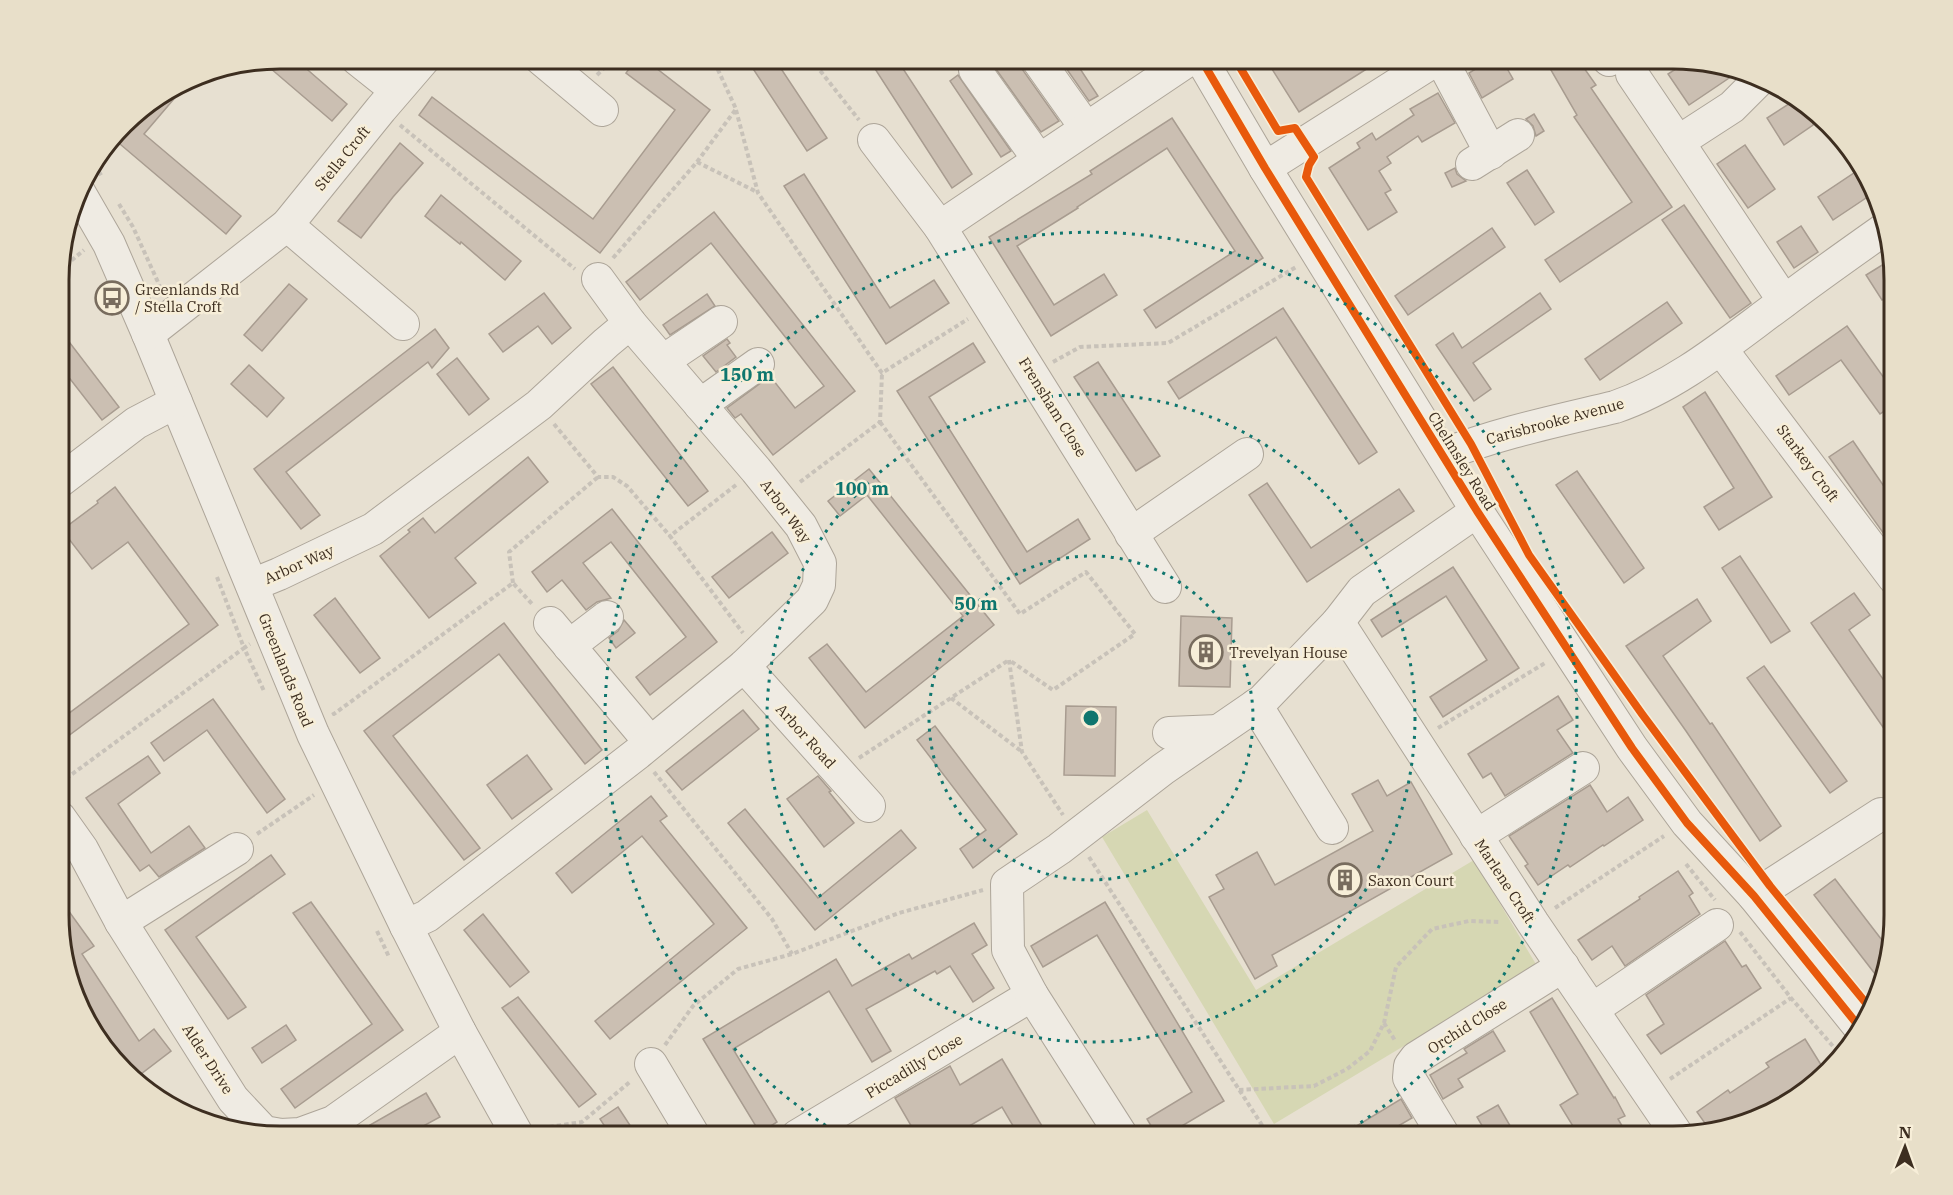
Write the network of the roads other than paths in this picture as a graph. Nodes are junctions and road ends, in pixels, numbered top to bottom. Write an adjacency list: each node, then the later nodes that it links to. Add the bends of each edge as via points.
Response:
1 (365, 69): 12 (street)
2 (415, 69): 12 (street, Stella Croft)
3 (554, 69): 13 (street)
4 (1045, 69): 14 (street)
5 (1174, 69): 14 (street)
6 (1207, 69): 19 (street, Chelmsley Road)
7 (1422, 69): 19 (street)
8 (1444, 69): 15 (street, via 1482,159)
9 (1620, 69): 17 (street)
10 (975, 70): 18 (street)
11 (1753, 85): 17 (street, via 1732,107)
12 (388, 100): 21 (street, Stella Croft)
13 (602, 110)
14 (1086, 128): 18 (street)
15 (1518, 135)
16 (874, 140): 22 (street, Frensham Close)
17 (1678, 142): 25 (street)
18 (1039, 160): 22 (street)
19 (1265, 168): 36 (street, Chelmsley Road)
20 (84, 202): 29 (street, Greenlands Road, via 109,244)
21 (287, 225): 28 (street); 29 (street, Stella Croft)
22 (940, 227): 39 (street, Frensham Close)
23 (1879, 233): 25 (street, Carisbrooke Avenue)
24 (598, 279): 27 (street, Arbor Way)
25 (1784, 301): 30 (street, Carisbrooke Avenue)
26 (721, 322): 31 (street)
27 (630, 323): 31 (street, Arbor Way); 41 (street, Arbor Way, via 539,405 374,529)
28 (403, 324)
29 (148, 334): 33 (street, Greenlands Road)
30 (1721, 349): 36 (street, Carisbrooke Avenue, via 1627,403 1470,444); 40 (street, Starkey Croft)
31 (663, 361): 34 (street, Arbor Way)
32 (758, 364): 34 (street)
33 (176, 402): 37 (street, via 136,423); 41 (street, Greenlands Road)
34 (700, 405): 45 (street, Arbor Way, via 801,526 820,563 819,585 812,600)
35 (1247, 454): 39 (street)
36 (1443, 455): 38 (street, Chelmsley Road)
37 (69, 474)
38 (1477, 511): 44 (street, via 1362,591); 57 (street, Chelmsley Road, via 1632,748 1686,823)
39 (1131, 534): 42 (street, Frensham Close)
40 (1884, 565)
41 (252, 585): 60 (street, Greenlands Road)
42 (1165, 587)
43 (607, 617): 49 (street, via 560,634)
44 (1338, 622): 46 (street); 55 (street, Marlene Croft)
45 (751, 659): 49 (street, Arbor Way); 51 (street, Arbor Road)
46 (1256, 705): 47 (street); 53 (street)
47 (1218, 731): 48 (street); 62 (street, via 1007,884 1008,950)
48 (1169, 733)
49 (644, 747): 60 (street, Arbor Way, via 427,916)
50 (1583, 768): 55 (street)
51 (869, 806)
52 (1881, 814): 57 (street)
53 (1332, 828)
54 (69, 831): 58 (street, Alder Drive)
55 (1476, 836): 61 (street, Marlene Croft)
56 (237, 849): 58 (street)
57 (1754, 896): 64 (street, Chelmsley Road)
58 (121, 922): 67 (street, Alder Drive, via 233,1099)
59 (1717, 925): 63 (street)
60 (391, 928): 65 (street, Greenlands Road)
61 (1563, 966): 63 (street, Marlene Croft); 73 (street, Orchid Close, via 1416,1058 1410,1066 1410,1078)
62 (1032, 995): 71 (street, Piccadilly Close); 72 (street)
63 (1593, 1009): 74 (street, Marlene Croft)
64 (1855, 1022)
65 (459, 1032): 68 (street, Alder Drive); 69 (street, Greenlands Road)
66 (651, 1064): 70 (street)
67 (258, 1125)
68 (341, 1126)
69 (526, 1126)
70 (688, 1126)
71 (814, 1126)
72 (1116, 1126)
73 (1438, 1126)
74 (1671, 1126)

